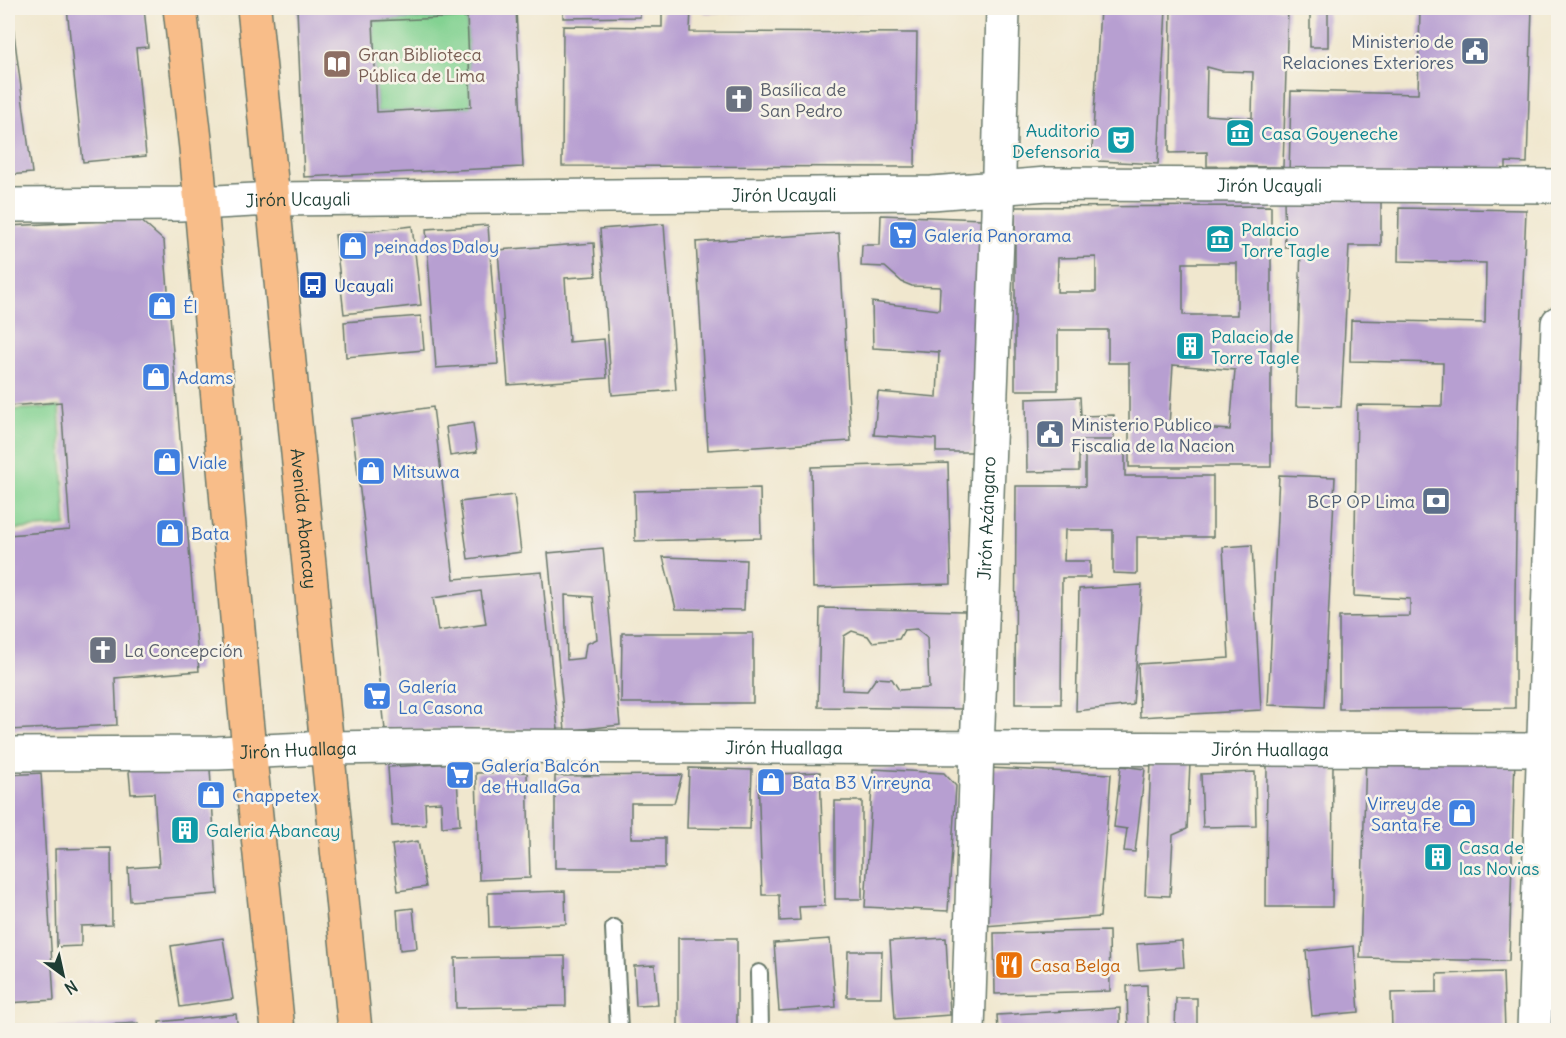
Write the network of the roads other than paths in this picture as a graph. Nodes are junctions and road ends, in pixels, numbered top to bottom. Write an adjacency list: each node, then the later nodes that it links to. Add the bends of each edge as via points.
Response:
1 (180, 8): 7 (main road)
2 (254, 8): 6 (main road, Avenida Abancay)
3 (1003, 8): 5 (street, Jirón Azángaro)
4 (1558, 186): 5 (street, Jirón Ucayali, via 1047,184)
5 (998, 188): 6 (street, Jirón Ucayali, via 932,193); 11 (street, Jirón Azángaro)
6 (273, 199): 7 (street, Jirón Ucayali); 10 (main road, Avenida Abancay)
7 (201, 203): 8 (street, Jirón Ucayali); 13 (main road)
8 (8, 205)
9 (1558, 323): 12 (street)
10 (327, 747): 11 (street, Jirón Huallaga); 13 (street, Jirón Huallaga); 18 (main road, Avenida Abancay)
11 (976, 749): 12 (street, Jirón Huallaga); 21 (street, Jirón Azángaro)
12 (1551, 750): 22 (street)
13 (249, 753): 14 (street, Jirón Huallaga); 17 (main road)
14 (8, 754)
15 (614, 928): 19 (lane)
16 (759, 973): 20 (lane)
17 (278, 1030)
18 (355, 1030)
19 (619, 1030)
20 (760, 1030)
21 (968, 1030)
22 (1534, 1030)

